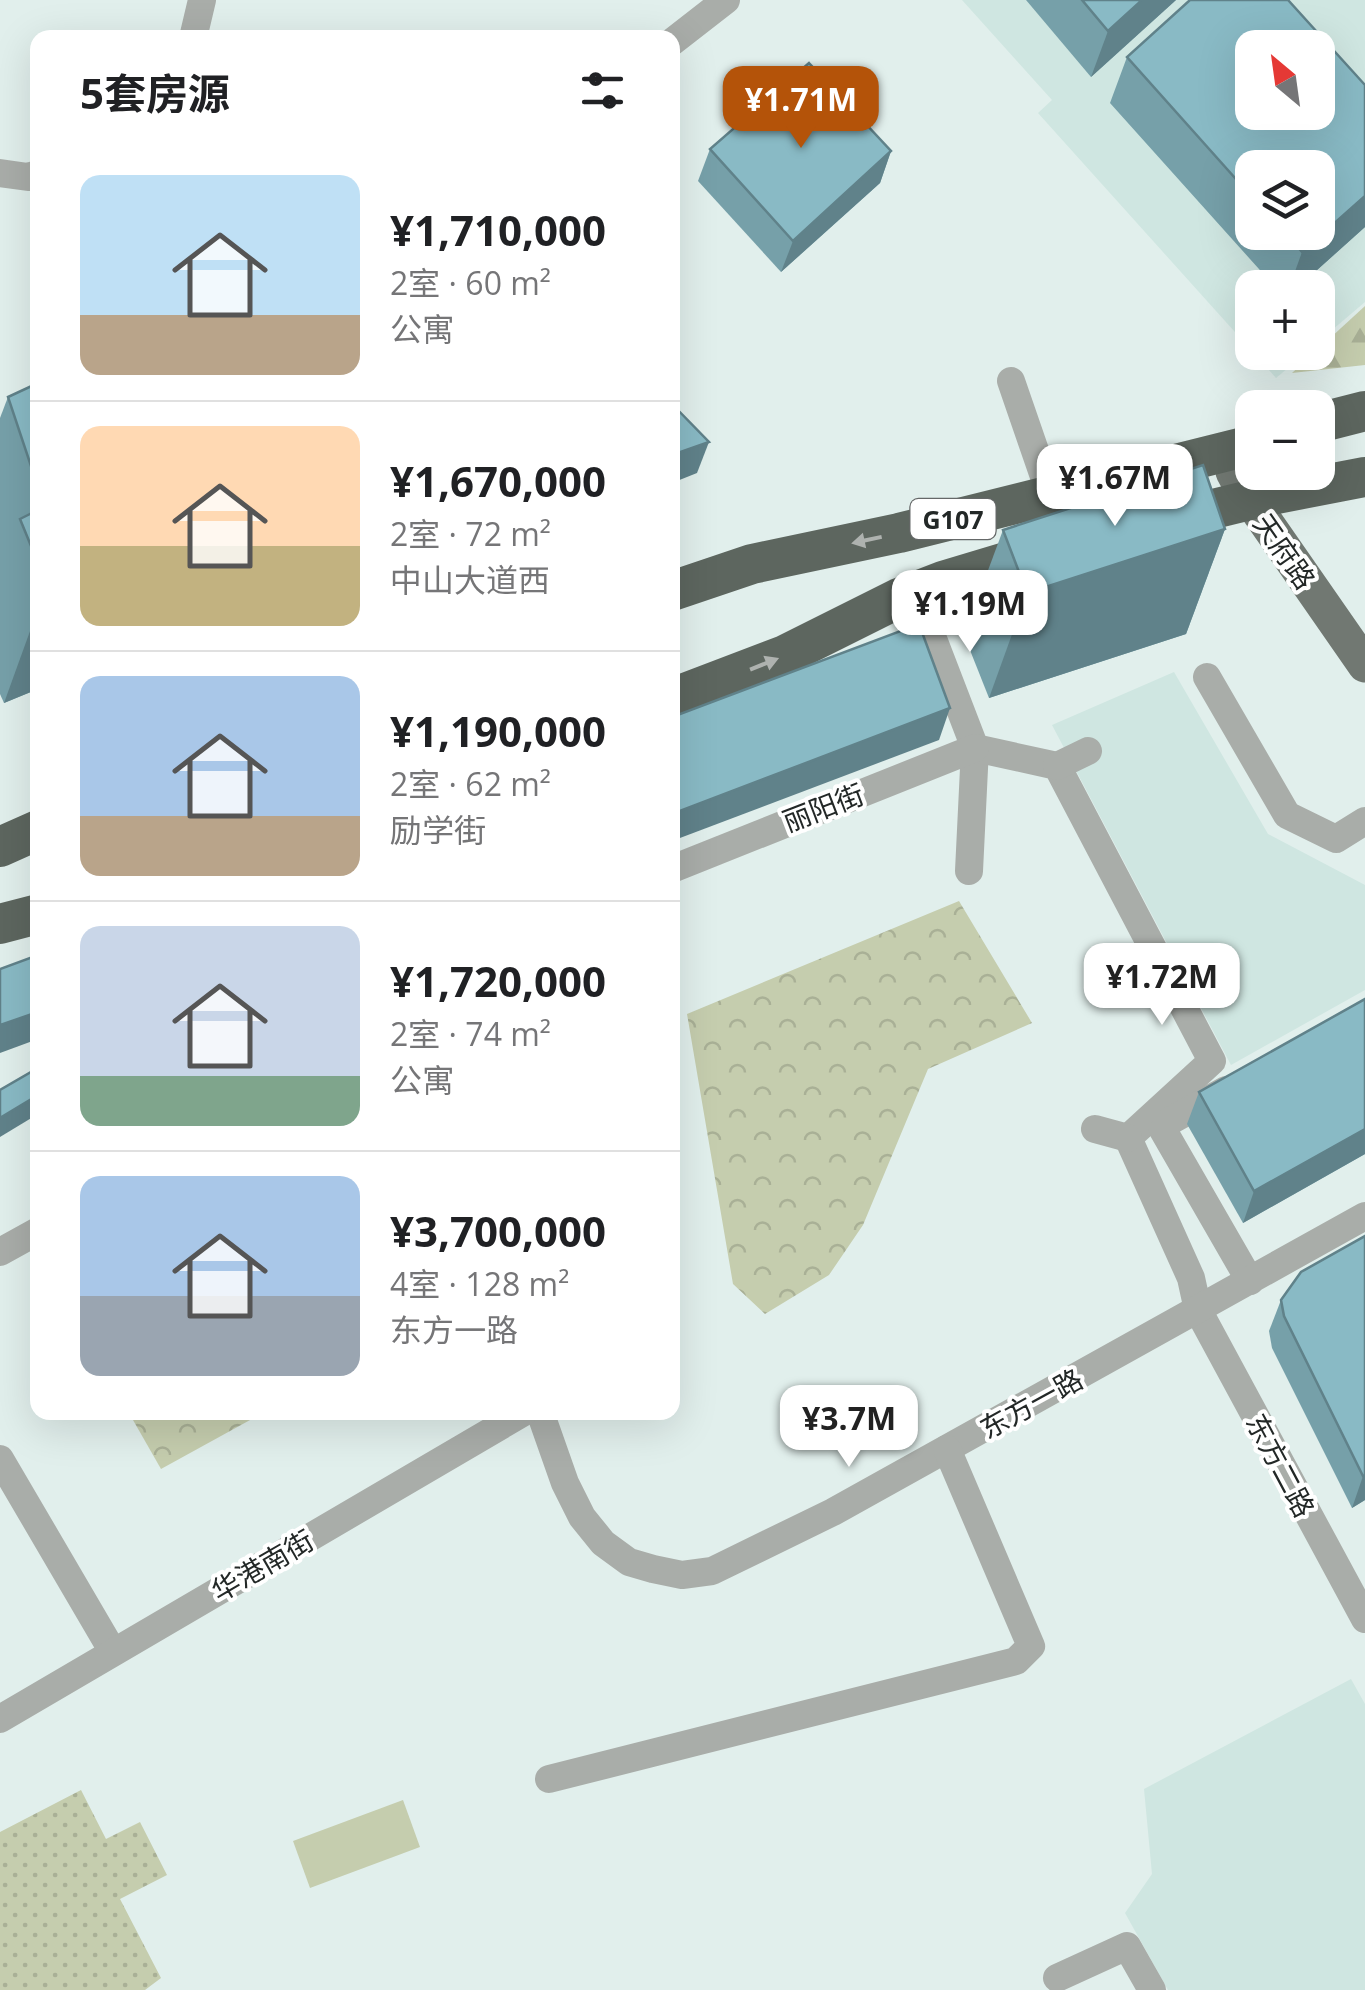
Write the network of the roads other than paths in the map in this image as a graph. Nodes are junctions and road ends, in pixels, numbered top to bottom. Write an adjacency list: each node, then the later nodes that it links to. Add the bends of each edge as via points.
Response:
1 (202, 0): 3 (street)
2 (726, 0): 4 (street)
3 (195, 30)
4 (680, 36)
5 (0, 173): 6 (street)
6 (30, 176)
7 (1011, 381): 16 (street)
8 (1365, 411): 9 (highway)
9 (1335, 419)
10 (1235, 474): 16 (highway, G107)
11 (1335, 476): 12 (highway, G107)
12 (1365, 477)
13 (1235, 480): 17 (highway, G107)
14 (1263, 490): 22 (main road, 天府路)
15 (1266, 490): 21 (main road, 天府路)
16 (1050, 494): 19 (highway, G107, one-way to 19, via 752,564)
17 (1124, 530)
18 (1080, 542): 20 (highway, G107)
19 (680, 588)
20 (915, 592): 24 (highway, G107, one-way to 20, via 785,655); 25 (street)
21 (1365, 630)
22 (1365, 665)
23 (1207, 677): 28 (street, via 1288,815 1336,839)
24 (680, 695)
25 (973, 743): 27 (street); 33 (street, 丽阳街); 34 (street)
26 (1088, 751): 27 (street)
27 (1057, 766): 39 (street, via 1212,1061)
28 (1365, 821)
29 (30, 828): 30 (street)
30 (0, 830)
31 (30, 831): 32 (highway)
32 (0, 847)
33 (680, 865)
34 (969, 871)
35 (30, 916): 36 (highway)
36 (0, 924)
37 (1251, 1076): 43 (street, via 1164,1130)
38 (1095, 1130): 39 (street)
39 (1128, 1138): 44 (street, 东方二路, via 1191,1278)
40 (1365, 1216): 43 (street, 东方一路)
41 (30, 1235): 42 (street)
42 (0, 1252)
43 (1250, 1281): 44 (street, 东方一路)
44 (1198, 1310): 47 (street, 东方一路); 49 (street, 东方二路)
45 (510, 1420): 50 (street, 华港南街)
46 (543, 1420): 47 (street, 东方一路, via 565,1483 604,1543 629,1562 682,1574 712,1571 764,1548)
47 (947, 1449): 52 (street, via 1031,1646 1016,1661)
48 (0, 1459): 50 (street)
49 (1365, 1619)
50 (114, 1652): 51 (street, 华港南街)
51 (0, 1718)
52 (550, 1779)
53 (1057, 1978): 54 (street, via 1127,1946)
54 (1152, 1990)

